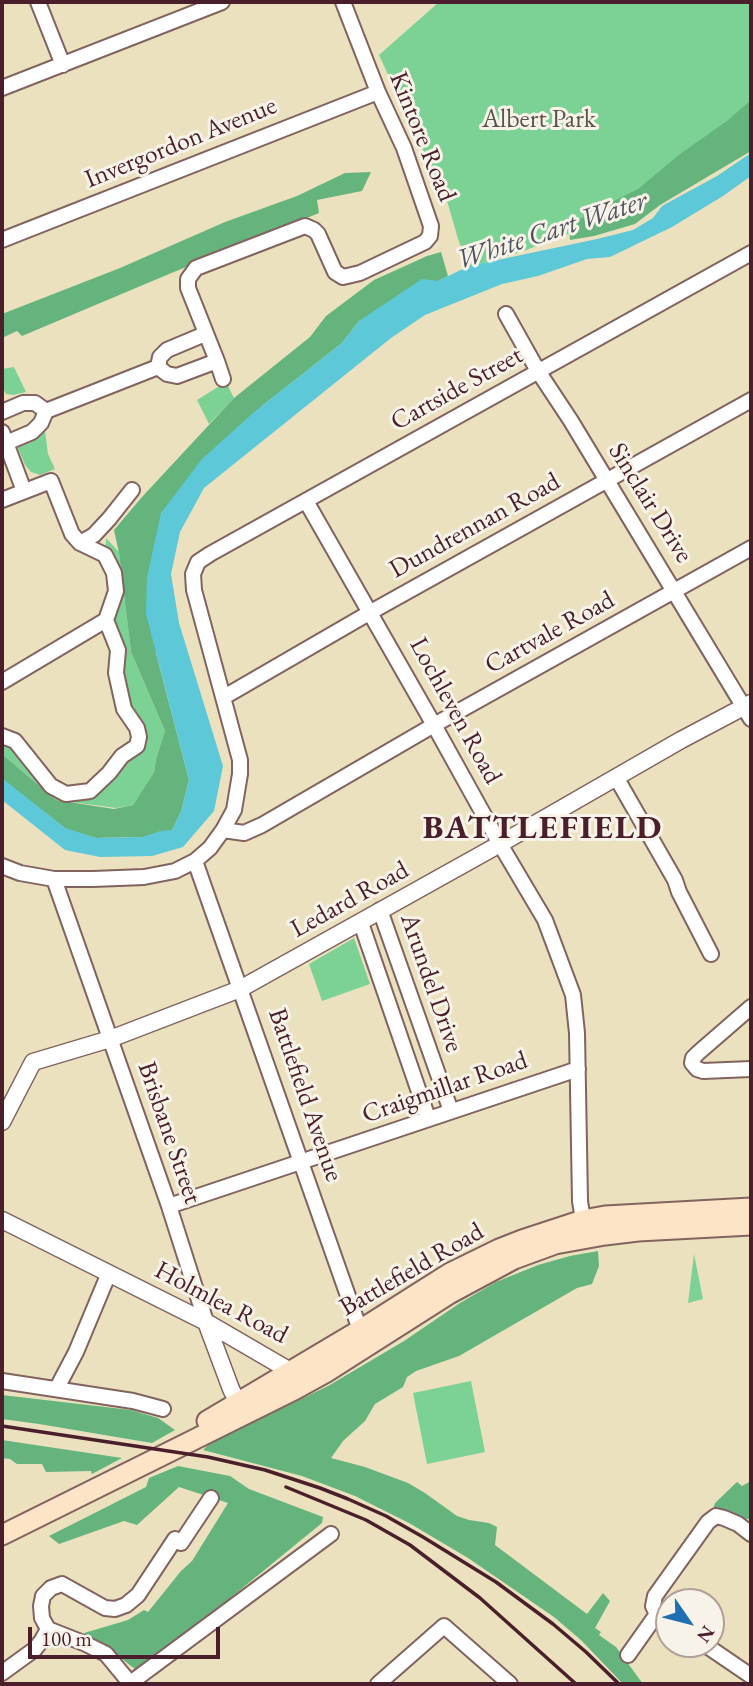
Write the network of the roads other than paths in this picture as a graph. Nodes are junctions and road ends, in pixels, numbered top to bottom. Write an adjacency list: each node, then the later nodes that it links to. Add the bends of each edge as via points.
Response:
1 (38, 2): 4 (street)
2 (222, 2): 4 (street)
3 (342, 2): 6 (street, Kintore Road)
4 (63, 65): 5 (street)
5 (2, 88)
6 (378, 92): 7 (street, Invergordon Avenue); 10 (street, Kintore Road, via 404,148 431,226 430,236 343,277 335,272 318,234 306,226 196,268 188,288)
7 (2, 240)
8 (751, 253): 13 (street, Cartside Street)
9 (506, 314): 13 (street, Sinclair Drive)
10 (205, 334): 11 (street, Kintore Road); 12 (street, via 167,350)
11 (216, 361): 12 (street, via 177,376); 14 (street, Kintore Road)
12 (158, 367): 16 (street)
13 (538, 371): 19 (street, Sinclair Drive); 23 (street, Cartside Street)
14 (223, 379)
15 (751, 400): 19 (street, Dundrennan Road)
16 (46, 411): 17 (street, via 35,403 23,403); 18 (street, via 32,432)
17 (2, 412)
18 (4, 438): 21 (street)
19 (606, 480): 26 (street, Sinclair Drive); 27 (street, Dundrennan Road)
20 (132, 490): 24 (street, via 94,535)
21 (24, 491): 22 (street); 24 (street, via 51,481)
22 (2, 500)
23 (306, 500): 27 (street, Lochleven Road); 30 (street, Cartside Street, via 209,554 198,562 193,574)
24 (80, 543): 28 (street, via 105,555 114,573 116,591)
25 (751, 548): 26 (street, Cartvale Road)
26 (675, 592): 31 (street, Sinclair Drive); 32 (street, Cartvale Road)
27 (369, 613): 30 (street, Dundrennan Road); 32 (street, Lochleven Road)
28 (106, 620): 29 (street); 33 (street, via 118,650 116,673 124,709 137,728 137,746 90,792 66,794 51,786 15,741)
29 (2, 682)
30 (224, 697): 35 (street, via 240,774 234,810)
31 (749, 709): 34 (street, Ledard Road)
32 (435, 725): 35 (street, Cartvale Road, via 262,825 244,833); 36 (street, Lochleven Road)
33 (2, 736)
34 (616, 777): 36 (street, Ledard Road); 42 (street)
35 (223, 830): 37 (street)
36 (500, 844): 40 (street, Ledard Road); 46 (street, Lochleven Road, via 545,920 573,995)
37 (195, 861): 39 (street, via 175,871 144,877); 43 (street, Battlefield Avenue)
38 (2, 866): 39 (street)
39 (54, 879): 45 (street, Brisbane Street)
40 (380, 910): 41 (street, Ledard Road); 48 (street, Arundel Drive)
41 (360, 923): 43 (street, Ledard Road); 49 (street, Arundel Drive)
42 (711, 954)
43 (240, 989): 45 (street, Ledard Road); 51 (street, Battlefield Avenue)
44 (751, 1007): 47 (street, via 692,1063 703,1071)
45 (110, 1039): 50 (street, Ledard Road, via 33,1062); 52 (street, Brisbane Street)
46 (578, 1069): 48 (street, Craigmillar Road); 56 (street, Lochleven Road, via 580,1201)
47 (751, 1069)
48 (451, 1111): 49 (street, Craigmillar Road)
49 (428, 1118): 51 (street, Craigmillar Road)
50 (2, 1122)
51 (301, 1163): 52 (street, Craigmillar Road); 59 (street, Battlefield Avenue)
52 (169, 1206): 58 (street, Brisbane Street)
53 (751, 1208): 56 (main road, Battlefield Road, via 605,1216)
54 (2, 1220): 57 (street, Holmlea Road)
55 (751, 1225): 56 (main road, Battlefield Road)
56 (585, 1229): 59 (main road, Battlefield Road, via 504,1264)
57 (109, 1273): 58 (street, Holmlea Road); 62 (street)
58 (206, 1322): 60 (street, Holmlea Road); 65 (street, Brisbane Street)
59 (365, 1337): 60 (main road, Battlefield Road); 63 (main road, Battlefield Road, via 325,1373)
60 (288, 1372): 63 (main road, Holmlea Road); 65 (main road, Battlefield Road)
61 (2, 1381): 62 (street)
62 (57, 1388): 64 (street)
63 (288, 1393): 65 (main road, Battlefield Road)
64 (163, 1409)
65 (242, 1409): 69 (main road, Battlefield Road)
66 (211, 1498): 72 (street, via 181,1543 175,1539 138,1595 126,1605 105,1608 62,1584 43,1596)
67 (331, 1534): 77 (street)
68 (751, 1534): 70 (street, via 716,1516)
69 (2, 1535)
70 (661, 1588)
71 (655, 1626): 73 (street)
72 (48, 1629): 75 (street, via 35,1649); 77 (street, via 106,1654)
73 (628, 1655)
74 (725, 1658): 76 (street)
75 (2, 1673)
76 (751, 1676)
77 (130, 1684)
78 (378, 1684): 79 (street, via 444,1626)
79 (510, 1684)

